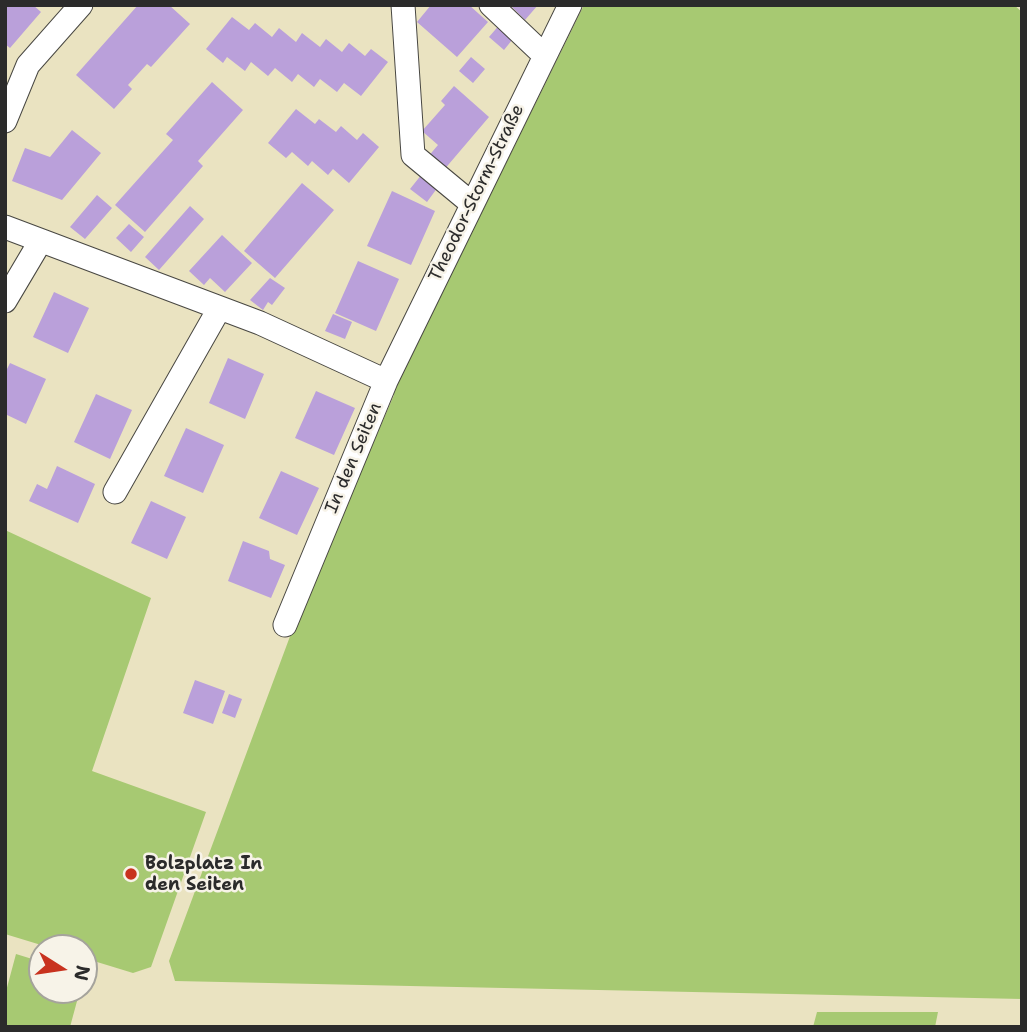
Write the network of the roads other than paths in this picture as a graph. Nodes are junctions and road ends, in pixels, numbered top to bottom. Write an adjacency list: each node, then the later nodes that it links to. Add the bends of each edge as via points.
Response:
1 (81, 5): 6 (street, via 28,65)
2 (403, 5): 7 (street, via 413,155)
3 (491, 5): 5 (street)
4 (570, 5): 5 (street, Theodor-Storm-Straße)
5 (545, 56): 7 (street, Theodor-Storm-Straße)
6 (5, 121)
7 (471, 203): 12 (street, Theodor-Storm-Straße)
8 (5, 227): 9 (street, In den Seiten)
9 (40, 242): 10 (street); 11 (street, In den Seiten)
10 (5, 301)
11 (219, 309): 12 (street, In den Seiten); 13 (street)
12 (386, 381): 14 (street, In den Seiten)
13 (115, 492)
14 (285, 625)

